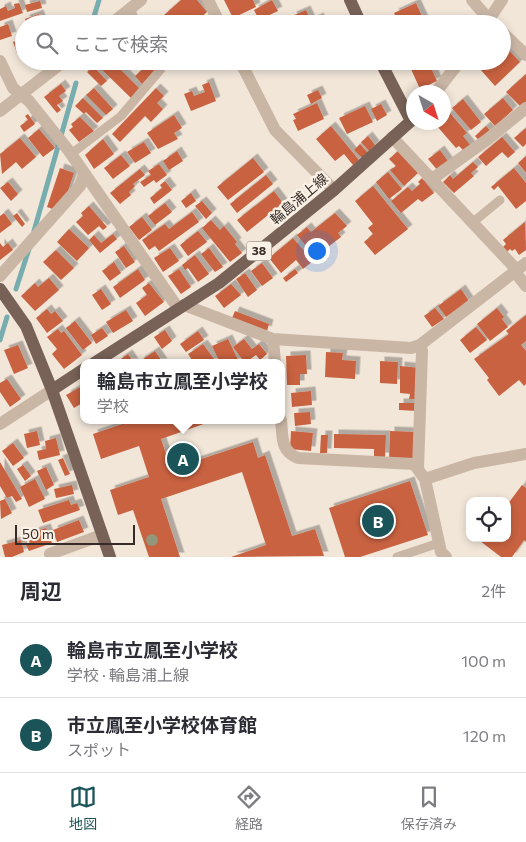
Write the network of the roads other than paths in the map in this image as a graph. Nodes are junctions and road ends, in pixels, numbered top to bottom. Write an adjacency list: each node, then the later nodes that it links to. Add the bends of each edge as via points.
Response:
1 (141, 0): 6 (street)
2 (208, 0): 9 (street)
3 (350, 0): 10 (main road)
4 (472, 0): 11 (street)
5 (502, 0): 12 (street)
6 (130, 9): 7 (street); 8 (lane)
7 (122, 15)
8 (133, 15)
9 (216, 15)
10 (358, 15)
11 (483, 15)
12 (494, 15)
13 (511, 41): 14 (street)
14 (526, 55)
15 (0, 60): 22 (street, via 13,88)
16 (53, 70): 22 (street)
17 (160, 70): 28 (lane, via 121,116)
18 (245, 70): 31 (street, via 275,130)
19 (385, 70): 24 (main road, 輪島浦上線 / 38)
20 (453, 70): 21 (street)
21 (441, 85)
22 (21, 95): 25 (street); 28 (street)
23 (526, 108): 30 (street)
24 (406, 109)
25 (0, 112)
26 (406, 125): 27 (main road, 輪島浦上線 / 38)
27 (392, 137): 30 (street); 31 (main road, 輪島浦上線 / 38)
28 (70, 153): 29 (street)
29 (84, 174): 35 (street, via 80,186); 38 (street)
30 (432, 180): 33 (street)
31 (334, 190): 38 (main road, 輪島浦上線 / 38, via 225,278)
32 (500, 200): 33 (lane)
33 (472, 223): 34 (street)
34 (519, 268): 36 (street); 40 (street)
35 (0, 276)
36 (526, 286)
37 (0, 289): 44 (main road, via 26,326)
38 (181, 306): 39 (street); 41 (main road, 輪島浦上線 / 38)
39 (273, 339): 40 (street, via 411,348); 42 (street)
40 (420, 345): 48 (street)
41 (100, 359)
42 (275, 359)
43 (80, 372): 44 (main road)
44 (52, 390): 45 (street); 49 (main road)
45 (0, 424)
46 (281, 424): 48 (street, via 284,448 288,454 298,458 414,464)
47 (526, 454): 48 (street)
48 (422, 474): 50 (street)
49 (102, 535): 51 (street); 52 (main road)
50 (439, 543): 53 (lane); 54 (street)
51 (50, 554)
52 (110, 557)
53 (397, 557)
54 (446, 557)

